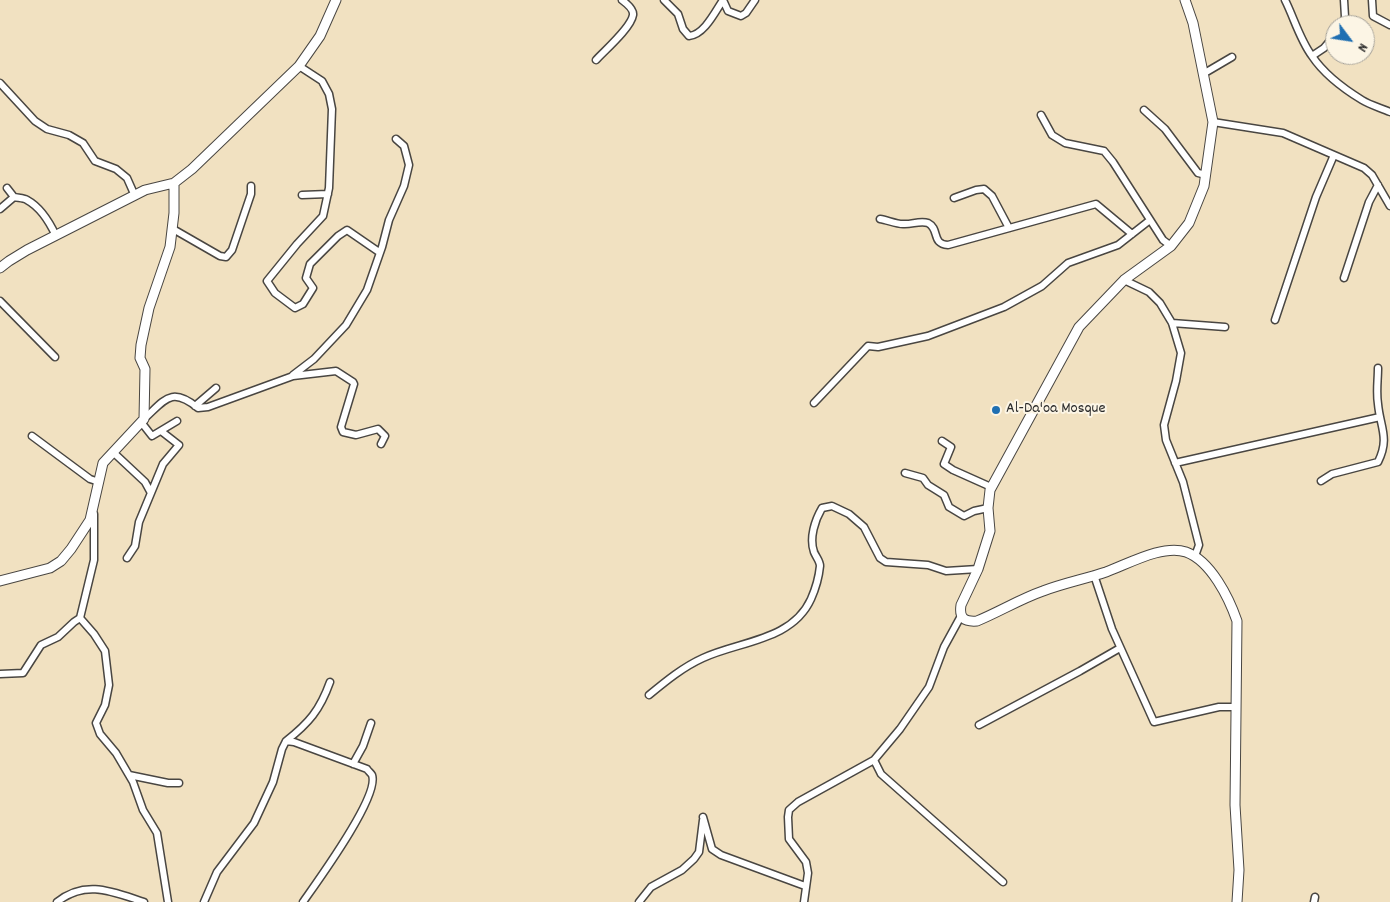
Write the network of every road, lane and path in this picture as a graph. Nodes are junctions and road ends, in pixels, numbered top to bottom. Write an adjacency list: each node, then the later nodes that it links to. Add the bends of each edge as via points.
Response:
1 (336, 0): 16 (street, via 320,36)
2 (622, 0): 15 (street, via 633,15 629,24)
3 (664, 0): 4 (street, via 678,14 689,36 704,28)
4 (723, 0): 5 (street, via 728,10 741,16)
5 (755, 0)
6 (1185, 0): 17 (street)
7 (1286, 0): 13 (street)
8 (1344, 0): 10 (street)
9 (1372, 0): 11 (street, via 1373,16)
10 (1345, 15)
11 (1390, 25)
12 (1325, 47): 13 (street)
13 (1312, 56): 20 (street, via 1340,84 1362,100)
14 (1232, 57): 17 (street)
15 (596, 60)
16 (299, 66): 26 (street); 30 (street, via 322,81 329,94 332,109)
17 (1203, 74): 22 (street)
18 (0, 84): 32 (street, via 35,121 84,143 95,161 116,169 127,178)
19 (1144, 110): 25 (street, via 1165,129 1198,174)
20 (1390, 112)
21 (1042, 115): 38 (street, via 1052,135 1065,143 1104,151)
22 (1212, 122): 24 (street, via 1283,133); 25 (street)
23 (396, 139): 44 (street, via 404,146 409,166)
24 (1334, 155): 27 (street, via 1364,168); 49 (street, via 1316,197)
25 (1206, 176): 43 (street, via 1189,223)
26 (174, 183): 32 (street); 40 (street)
27 (1378, 185): 35 (street); 46 (street)
28 (251, 186): 40 (street, via 232,250 226,257)
29 (7, 188): 33 (street)
30 (328, 194): 31 (street); 44 (street, via 323,216 267,282 275,293 295,308 303,304 313,288 306,278 310,264 347,230)
31 (302, 195)
32 (134, 196): 42 (street)
33 (14, 197): 36 (street); 42 (street, via 26,199 39,211 51,224)
34 (954, 198): 39 (street, via 984,189 992,196)
35 (1390, 206)
36 (0, 209)
37 (880, 219): 39 (street, via 928,224 942,245)
38 (1150, 220): 41 (street); 43 (street)
39 (1009, 228): 41 (street, via 1096,204)
40 (173, 229): 59 (street, via 141,345 140,358 145,369)
41 (1132, 234): 56 (street, via 1118,245 1068,263 1042,286 1004,307 928,336 878,347 868,346)
42 (56, 236): 45 (street)
43 (1171, 246): 47 (street)
44 (379, 252): 54 (street, via 367,290 346,326)
45 (0, 268)
46 (1344, 278)
47 (1124, 280): 50 (street, via 1149,292); 71 (street, via 1078,327)
48 (0, 301): 52 (street)
49 (1275, 320)
50 (1172, 323): 51 (street); 67 (street, via 1181,353 1164,425)
51 (1225, 327)
52 (55, 357)
53 (1378, 368): 58 (street)
54 (293, 376): 57 (street, via 208,407); 65 (street, via 336,371 353,382 341,426 343,432 356,435 378,429 385,436)
55 (216, 388): 57 (street)
56 (814, 403)
57 (195, 406): 59 (street, via 176,396 166,398)
58 (1380, 417): 62 (street); 67 (street)
59 (143, 420): 61 (street, via 152,436); 66 (street)
60 (177, 421): 61 (street)
61 (161, 431): 72 (street, via 179,445 163,464)
62 (1387, 431): 69 (street, via 1378,462 1332,474)
63 (32, 436): 70 (street, via 90,479)
64 (942, 441): 71 (street, via 951,447 944,464)
65 (381, 444)
66 (114, 453): 70 (street, via 103,463); 72 (street, via 145,482)
67 (1175, 462): 75 (street, via 1199,545)
68 (905, 473): 74 (street, via 923,478 944,495 949,507 964,516)
69 (1321, 481)
70 (99, 482): 73 (street)
71 (991, 487): 74 (street)
72 (151, 492): 76 (street, via 138,522 135,546)
73 (94, 505): 79 (street, via 90,520 61,561 50,568); 81 (street, via 94,560)
74 (988, 508): 77 (street, via 990,531)
75 (1195, 556): 78 (street, via 1165,551); 86 (street, via 1219,583 1237,621)
76 (127, 558)
77 (978, 569): 80 (street, via 961,605); 85 (street, via 946,571 928,565 886,562 880,558 864,527 832,506 822,508 812,538 813,551 820,564 818,576 811,600 798,618 779,631 704,657)
78 (1094, 575): 80 (street, via 1043,591 977,621 968,622); 82 (street)
79 (0, 581)
80 (961, 616): 90 (street, via 944,647 929,687)
81 (80, 618): 83 (street, via 58,637 41,645 23,673); 92 (street, via 105,651 108,684 96,723)
82 (1120, 648): 86 (street, via 1154,722 1219,706); 88 (street)
83 (0, 674)
84 (330, 682): 89 (street, via 323,701 304,727)
85 (649, 694)
86 (1236, 707): 103 (street)
87 (370, 724): 91 (street)
88 (978, 725)
89 (286, 741): 91 (street); 99 (street, via 274,782 254,822 217,872)
90 (874, 760): 94 (street, via 881,774); 95 (street, via 789,810 789,839 806,862)
91 (353, 764): 100 (street, via 367,769 372,775 372,785 362,813)
92 (129, 776): 93 (street); 98 (street, via 157,833)
93 (179, 783)
94 (1003, 882)
95 (805, 886): 101 (street, via 712,849 703,817 699,852 694,859 682,870 651,887); 102 (street)
96 (56, 902): 97 (street, via 66,895 87,889 104,889)
97 (144, 902)
98 (168, 902)
99 (204, 902)
100 (303, 902)
101 (638, 902)
102 (804, 902)
103 (1237, 902)

